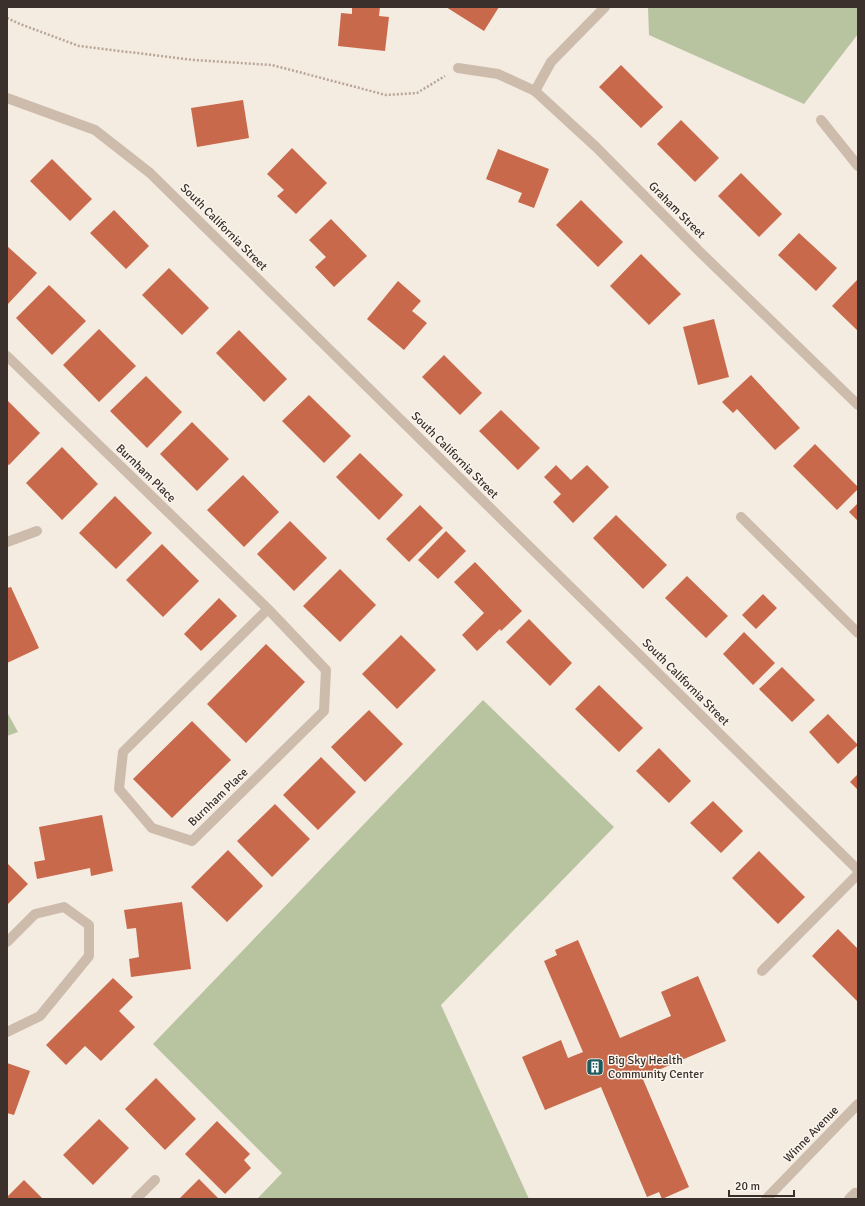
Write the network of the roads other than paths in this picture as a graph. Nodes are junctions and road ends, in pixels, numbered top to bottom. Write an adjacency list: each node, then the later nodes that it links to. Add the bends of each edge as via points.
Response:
1 (605, 7): 3 (street, via 551,62)
2 (458, 68): 3 (street, Graham Street, via 498,74)
3 (534, 90): 8 (street, Graham Street, via 596,147)
4 (7, 98): 14 (street, South California Street, via 95,130 150,173)
5 (821, 120): 6 (street)
6 (858, 166)
7 (7, 356): 12 (street, Burnham Place)
8 (858, 405)
9 (741, 518): 13 (street)
10 (36, 531): 11 (street)
11 (7, 542)
12 (268, 608): 12 (street, Burnham Place, via 326,670 324,711 192,841 152,828 119,788 123,752)
13 (858, 633)
14 (858, 870)
15 (858, 874): 17 (street)
16 (7, 942): 18 (street, via 35,914 64,907 89,925 89,956 40,1016)
17 (762, 971)
18 (7, 1032)
19 (858, 1104): 23 (street, Winne Avenue)
20 (155, 1180): 22 (street)
21 (858, 1195): 24 (street, via 855,1193)
22 (136, 1199)
23 (766, 1199)
24 (849, 1199)

